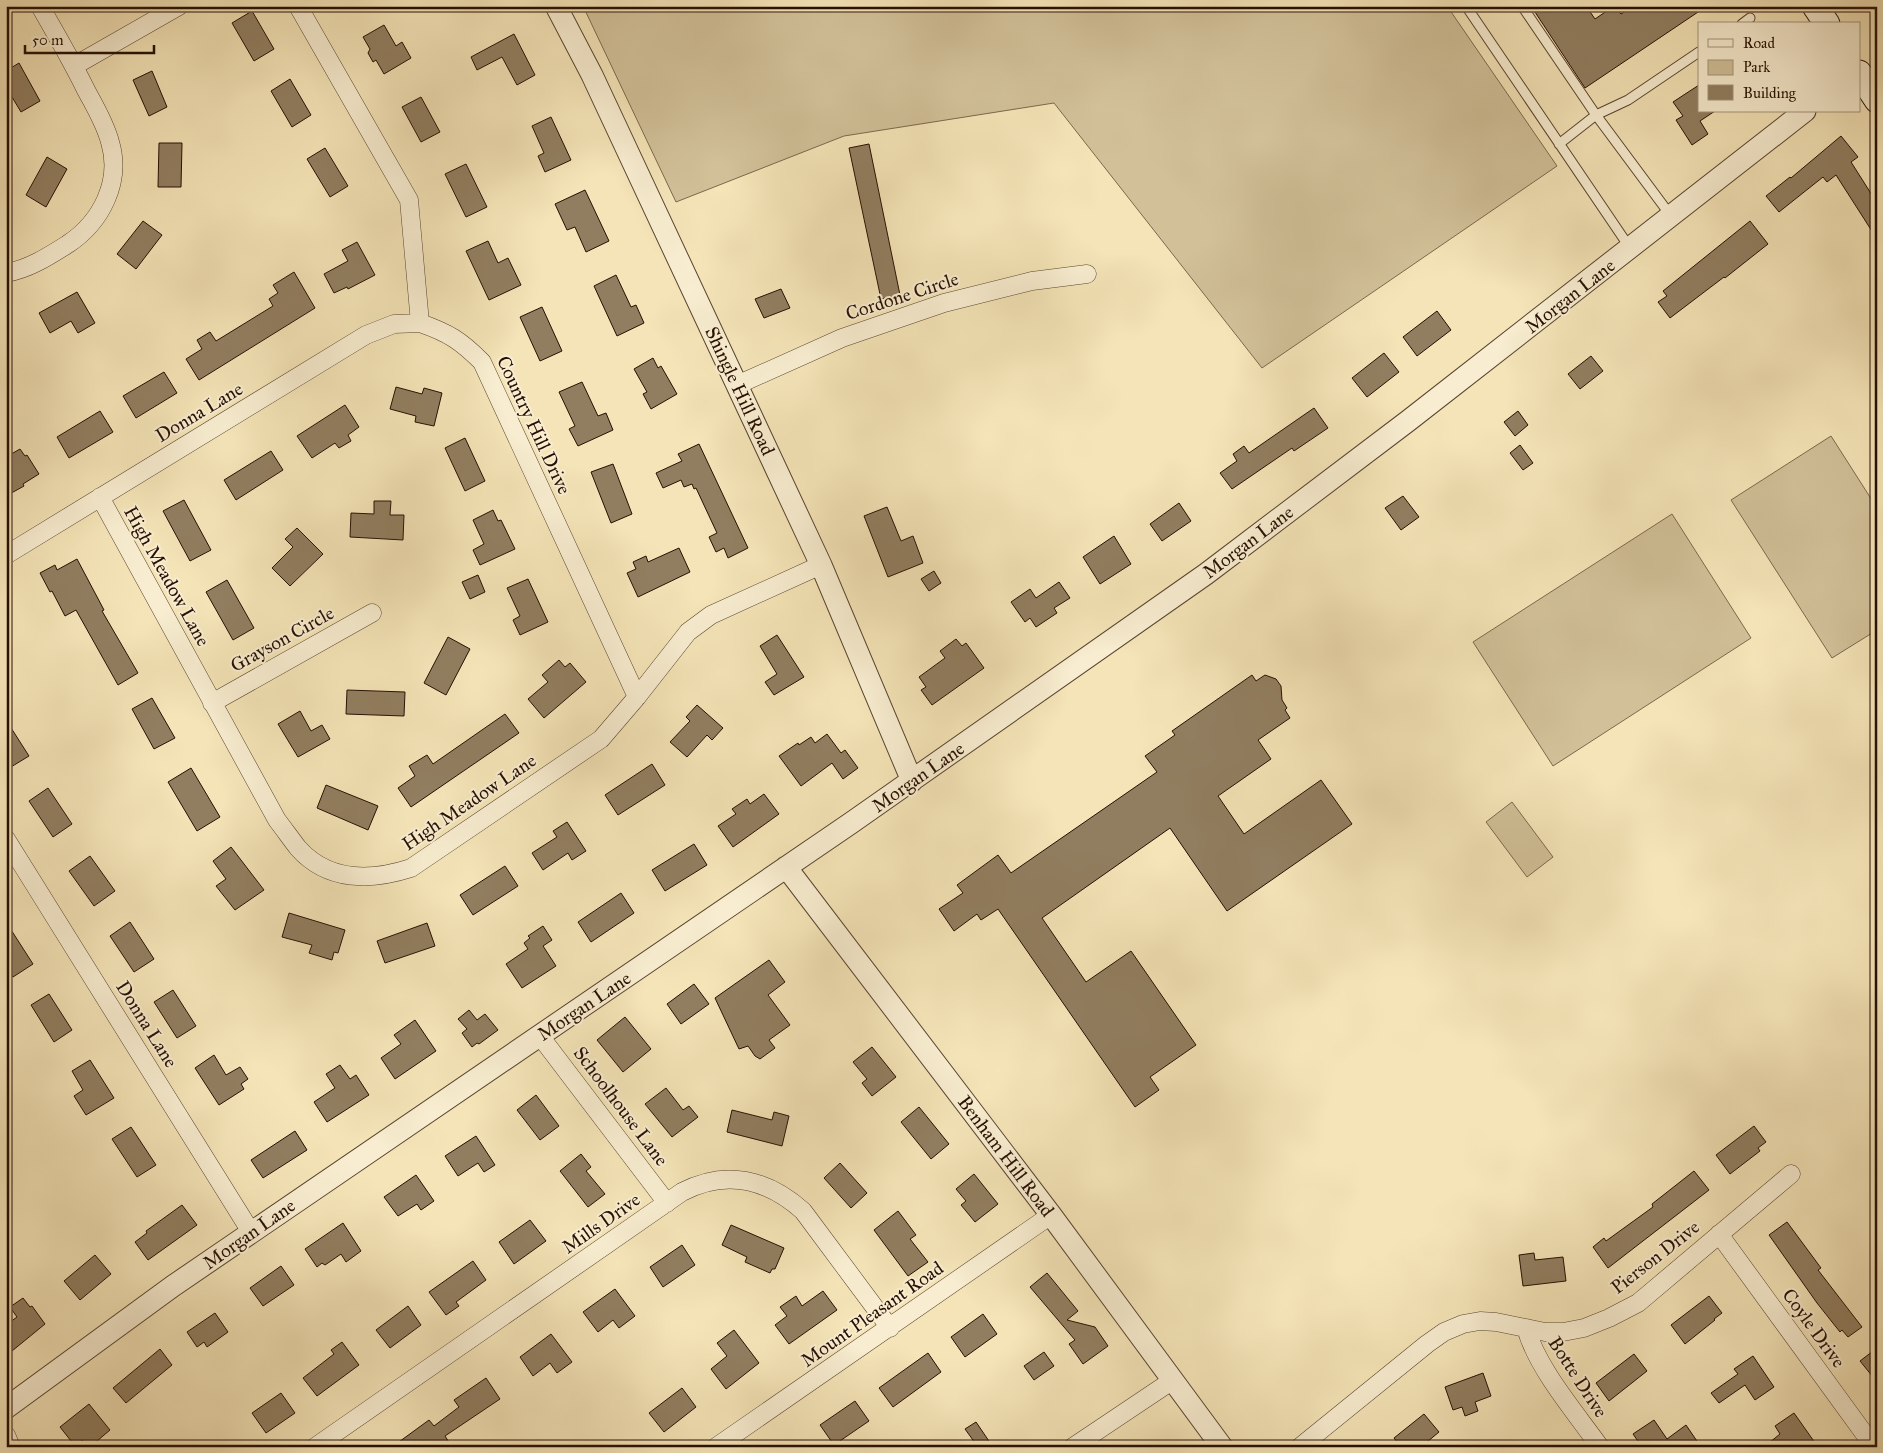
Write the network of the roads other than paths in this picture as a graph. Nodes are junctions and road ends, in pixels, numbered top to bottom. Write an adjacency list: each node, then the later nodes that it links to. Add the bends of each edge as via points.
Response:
1 (40, 6): 10 (street)
2 (179, 6): 10 (street)
3 (298, 6): 20 (street, via 409,200)
4 (556, 6): 21 (street, Shingle Hill Road, via 592,75)
5 (1466, 6): 15 (lane)
6 (1522, 6): 14 (lane)
7 (1815, 6): 8 (main road)
8 (1826, 22)
9 (1698, 53): 14 (lane, via 1628,100)
10 (74, 66): 18 (street, via 111,144 112,182 98,215 86,229 29,267)
11 (1860, 74): 12 (main road)
12 (1877, 100)
13 (1805, 112): 16 (street, Morgan Lane)
14 (1596, 115): 15 (lane); 16 (lane)
15 (1559, 144): 17 (lane)
16 (1672, 216): 17 (street, Morgan Lane)
17 (1630, 248): 28 (street, Morgan Lane, via 1206,574)
18 (6, 273)
19 (1087, 274): 21 (street, Cordone Circle, via 1032,281 944,303 842,338)
20 (420, 323): 22 (street, Donna Lane, via 394,324 366,335); 26 (street, Country Hill Drive, via 460,341 482,362)
21 (737, 385): 24 (street, Shingle Hill Road)
22 (100, 496): 23 (street, Donna Lane); 27 (street, High Meadow Lane)
23 (6, 555)
24 (821, 565): 26 (street, High Meadow Lane, via 711,615 688,632); 28 (street, Shingle Hill Road)
25 (372, 613): 27 (street, Grayson Circle)
26 (637, 697): 27 (street, High Meadow Lane, via 601,739 411,868 374,877 352,877 333,871 299,849 277,820)
27 (212, 702)
28 (912, 781): 30 (street, Morgan Lane)
29 (6, 839): 35 (street, Donna Lane)
30 (786, 867): 31 (street, Morgan Lane); 34 (street, Benham Hill Road)
31 (540, 1036): 33 (street, Schoolhouse Lane); 35 (street, Morgan Lane)
32 (1791, 1174): 36 (street, Pierson Drive)
33 (667, 1203): 37 (street, Mills Drive, via 693,1187 709,1182 745,1180 776,1191 802,1211); 42 (street, Mills Drive)
34 (1051, 1215): 37 (street, Mount Pleasant Road); 39 (street, Benham Hill Road)
35 (251, 1232): 40 (street, Morgan Lane)
36 (1719, 1234): 38 (street, Pierson Drive, via 1638,1303 1609,1318 1563,1332); 49 (street, Coyle Drive)
37 (890, 1328): 44 (street, Mount Pleasant Road)
38 (1526, 1328): 47 (street, Pierson Drive, via 1480,1321 1444,1332); 48 (street, Botte Drive, via 1539,1361)
39 (1173, 1380): 45 (street); 46 (street, Benham Hill Road)
40 (6, 1408)
41 (6, 1434): 43 (street)
42 (326, 1444)
43 (11, 1447)
44 (716, 1447)
45 (1073, 1447)
46 (1222, 1447)
47 (1300, 1447)
48 (1600, 1447)
49 (1874, 1447)

